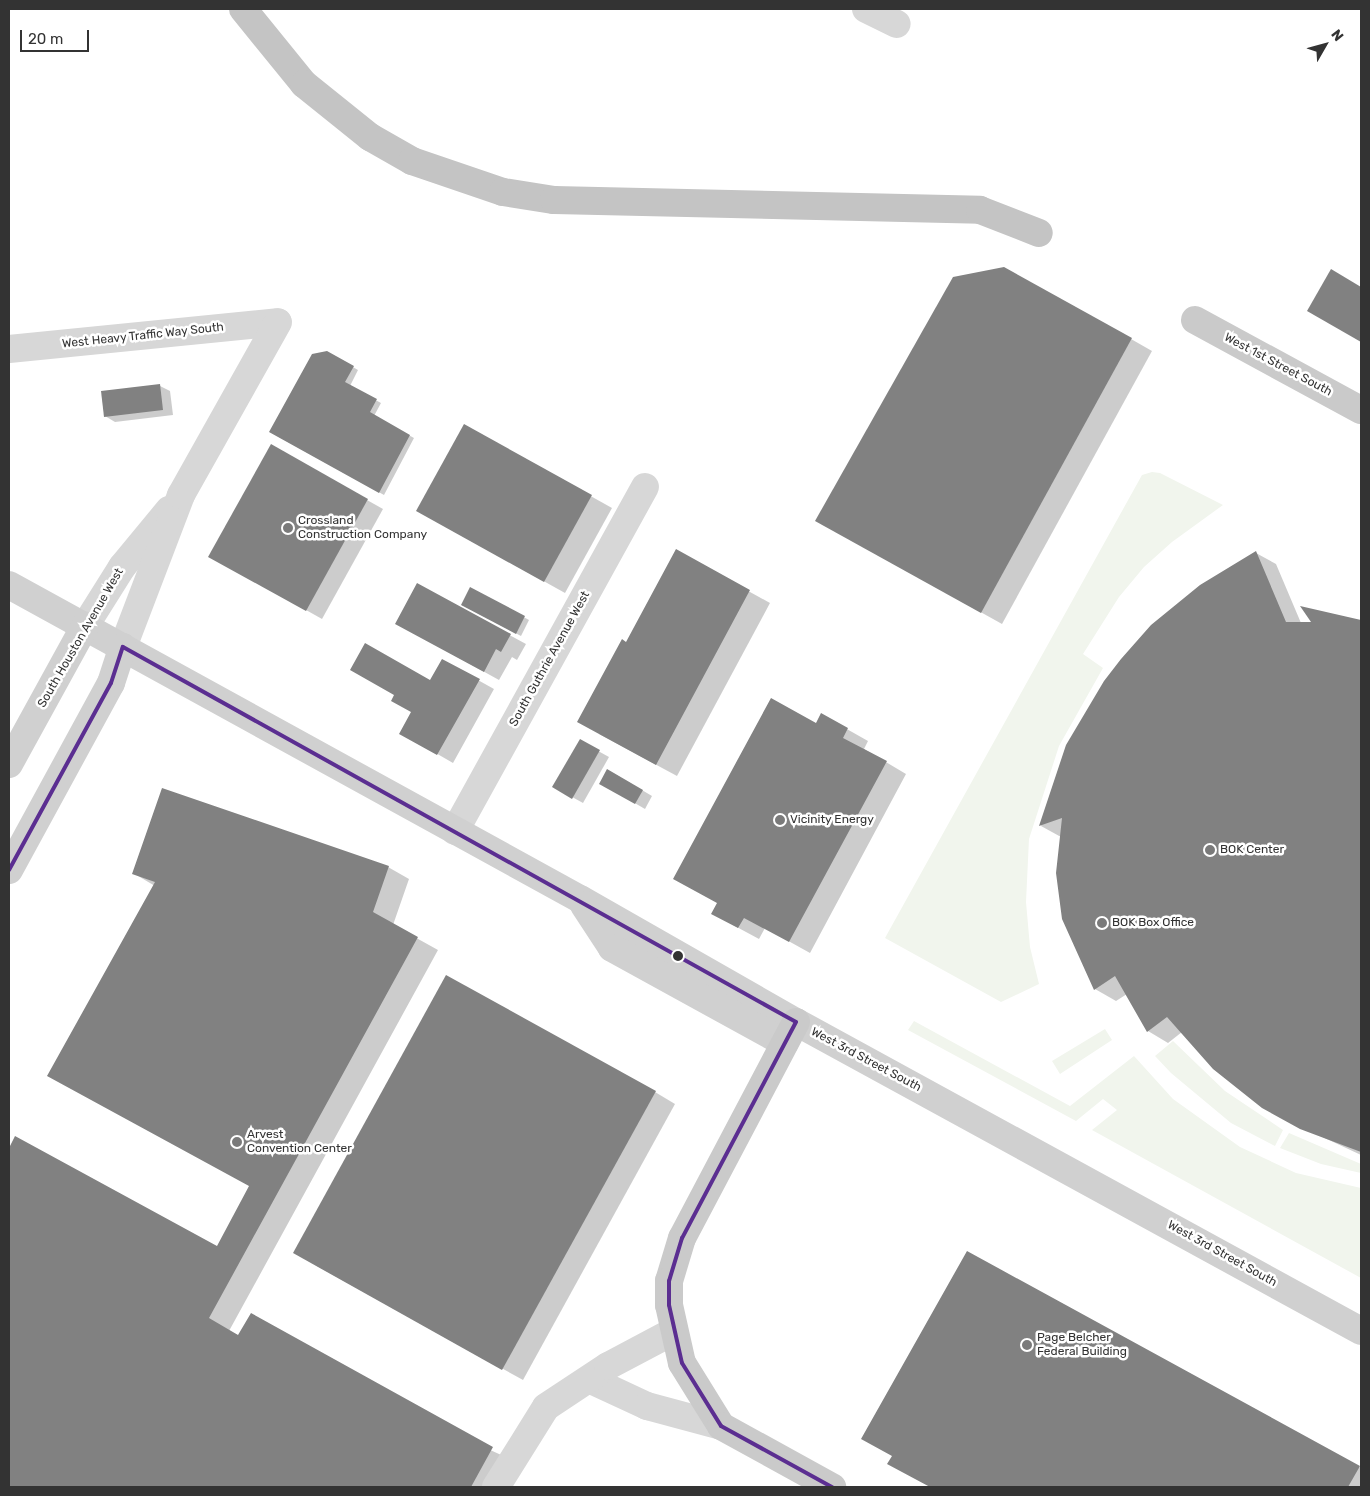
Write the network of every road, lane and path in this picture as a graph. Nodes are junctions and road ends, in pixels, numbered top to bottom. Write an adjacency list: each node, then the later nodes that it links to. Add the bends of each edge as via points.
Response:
1 (243, 9): 4 (highway, via 304,84 370,138 412,161 457,179 503,192 554,200 980,210)
2 (866, 9): 3 (street)
3 (897, 24)
4 (1039, 233)
5 (1195, 320): 8 (main road, West 1st Street South)
6 (278, 322): 7 (street, West Heavy Traffic Way South); 10 (street, South Houston Avenue West)
7 (9, 349)
8 (1361, 410)
9 (645, 487): 15 (street, South Guthrie Avenue West)
10 (181, 495): 12 (street, South Houston Avenue West, via 122,567); 13 (street, South Houston Avenue West)
11 (9, 585): 12 (main road, West 3rd Street South)
12 (85, 626): 13 (main road, West 3rd Street South); 14 (main road, South Houston Avenue West)
13 (123, 647): 15 (main road, West 3rd Street South); 16 (main road, South Houston Avenue West, via 111,683)
14 (9, 764)
15 (455, 831): 17 (main road, West 3rd Street South, via 580,899)
16 (9, 870)
17 (790, 1033): 18 (main road, via 682,1238 669,1281); 19 (main road, West 3rd Street South)
18 (674, 1331): 20 (street, via 608,1366); 21 (main road, via 682,1363)
19 (1361, 1331)
20 (591, 1380): 21 (street, via 670,1414); 22 (street, via 546,1407)
21 (722, 1426): 23 (main road)
22 (503, 1476)
23 (832, 1487)

